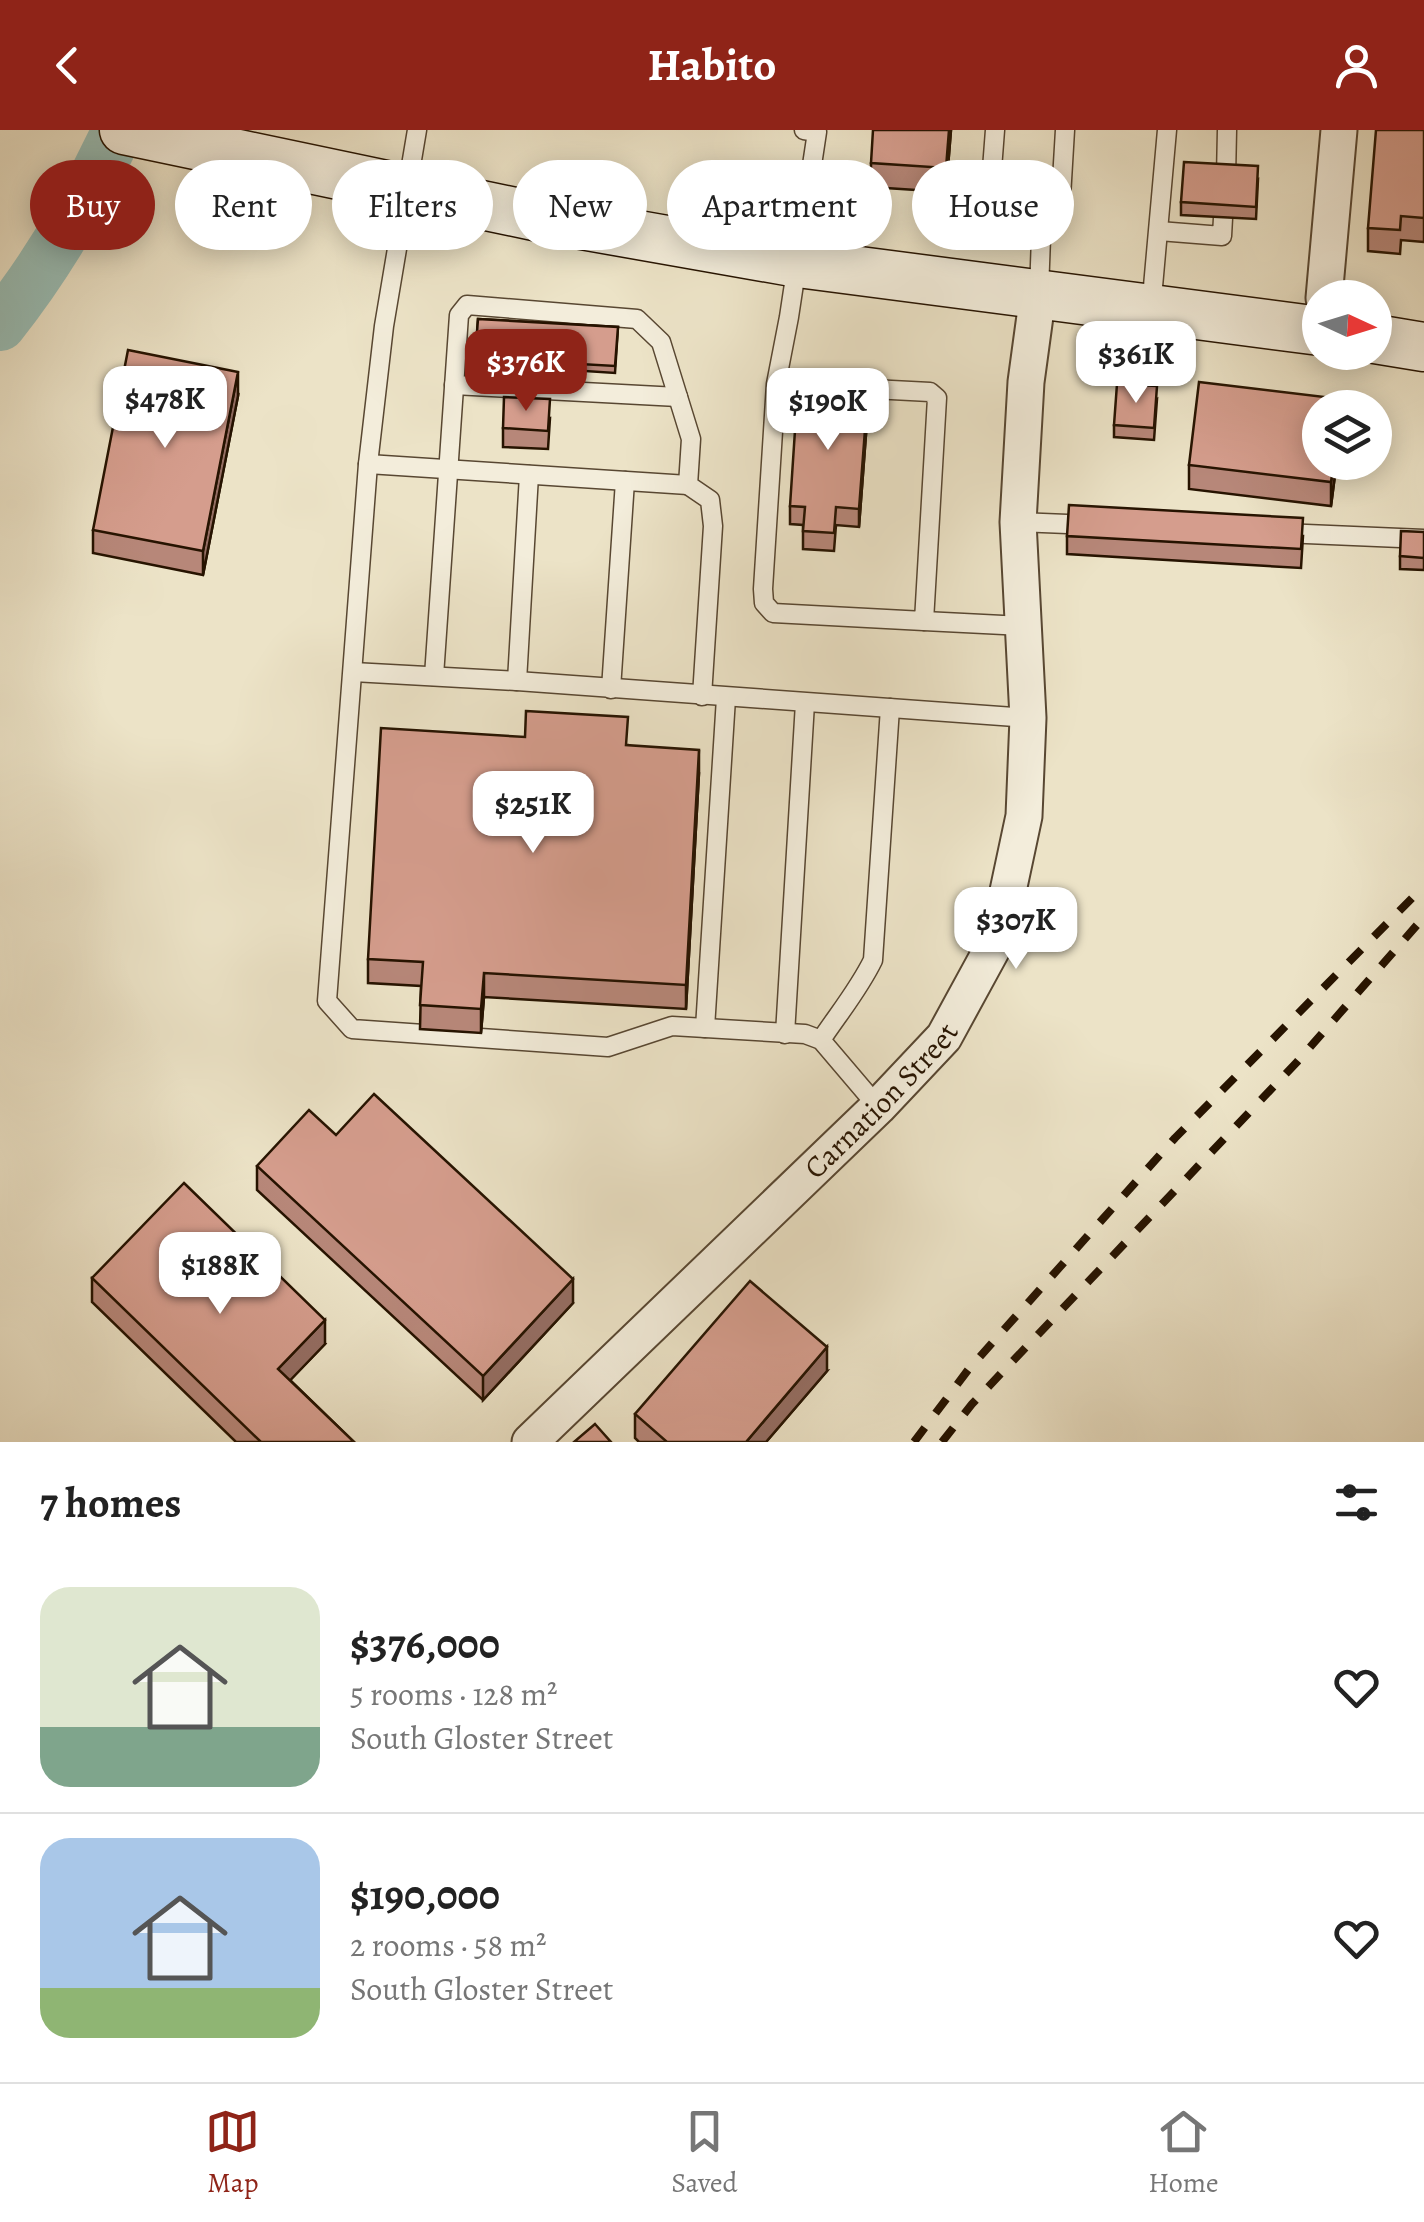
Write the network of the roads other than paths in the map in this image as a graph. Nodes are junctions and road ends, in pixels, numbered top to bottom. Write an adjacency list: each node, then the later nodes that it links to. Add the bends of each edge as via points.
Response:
1 (124, 130): 12 (main road)
2 (418, 130): 9 (lane)
3 (804, 130): 19 (lane, via 818,132)
4 (996, 130): 10 (lane)
5 (1065, 130): 11 (lane)
6 (1167, 130): 16 (lane)
7 (1227, 130): 13 (lane)
8 (1339, 130): 20 (street)
9 (412, 160)
10 (993, 160)
11 (1063, 160)
12 (332, 175)
13 (1226, 177)
14 (493, 208): 19 (main road)
15 (1223, 218): 16 (lane, via 1222,236)
16 (1159, 231): 22 (lane)
17 (396, 250): 29 (lane)
18 (1040, 250): 21 (lane)
19 (798, 264): 21 (main road); 26 (lane)
20 (1326, 280)
21 (1038, 294): 22 (main road); 34 (street, Carnation Street)
22 (1151, 309): 23 (main road)
23 (1302, 330)
24 (1392, 342): 25 (main road)
25 (1424, 347)
26 (776, 384): 38 (lane, via 764,603 772,613); 38 (lane, via 930,392 937,398)
27 (454, 385): 28 (lane); 28 (lane, via 459,314 467,306 637,319 661,342); 30 (lane)
28 (678, 397): 33 (lane, via 691,439)
29 (368, 464): 30 (lane); 40 (lane)
30 (448, 470): 31 (lane); 41 (lane)
31 (530, 475): 32 (lane); 42 (lane)
32 (625, 482): 33 (lane); 43 (lane)
33 (688, 485): 44 (lane, via 710,500 714,526)
34 (1018, 522): 35 (lane); 39 (street, Carnation Street)
35 (1114, 526)
36 (1269, 532): 37 (lane)
37 (1424, 539)
38 (924, 621): 39 (lane)
39 (1024, 626): 48 (street, Carnation Street)
40 (354, 672): 41 (lane); 49 (lane, via 327,1000 352,1030 608,1047 672,1026)
41 (434, 676): 42 (lane)
42 (517, 681): 43 (lane)
43 (612, 689): 44 (lane)
44 (702, 696): 45 (lane)
45 (726, 698): 46 (lane); 49 (lane)
46 (805, 703): 47 (lane); 50 (lane)
47 (890, 708): 48 (lane); 51 (lane, via 873,960)
48 (1028, 718): 52 (street, Carnation Street, via 1024,816 998,938 944,1037)
49 (705, 1028): 50 (lane)
50 (785, 1034): 51 (lane)
51 (821, 1040): 52 (lane)
52 (878, 1107): 53 (street, Carnation Street)
53 (530, 1442)

